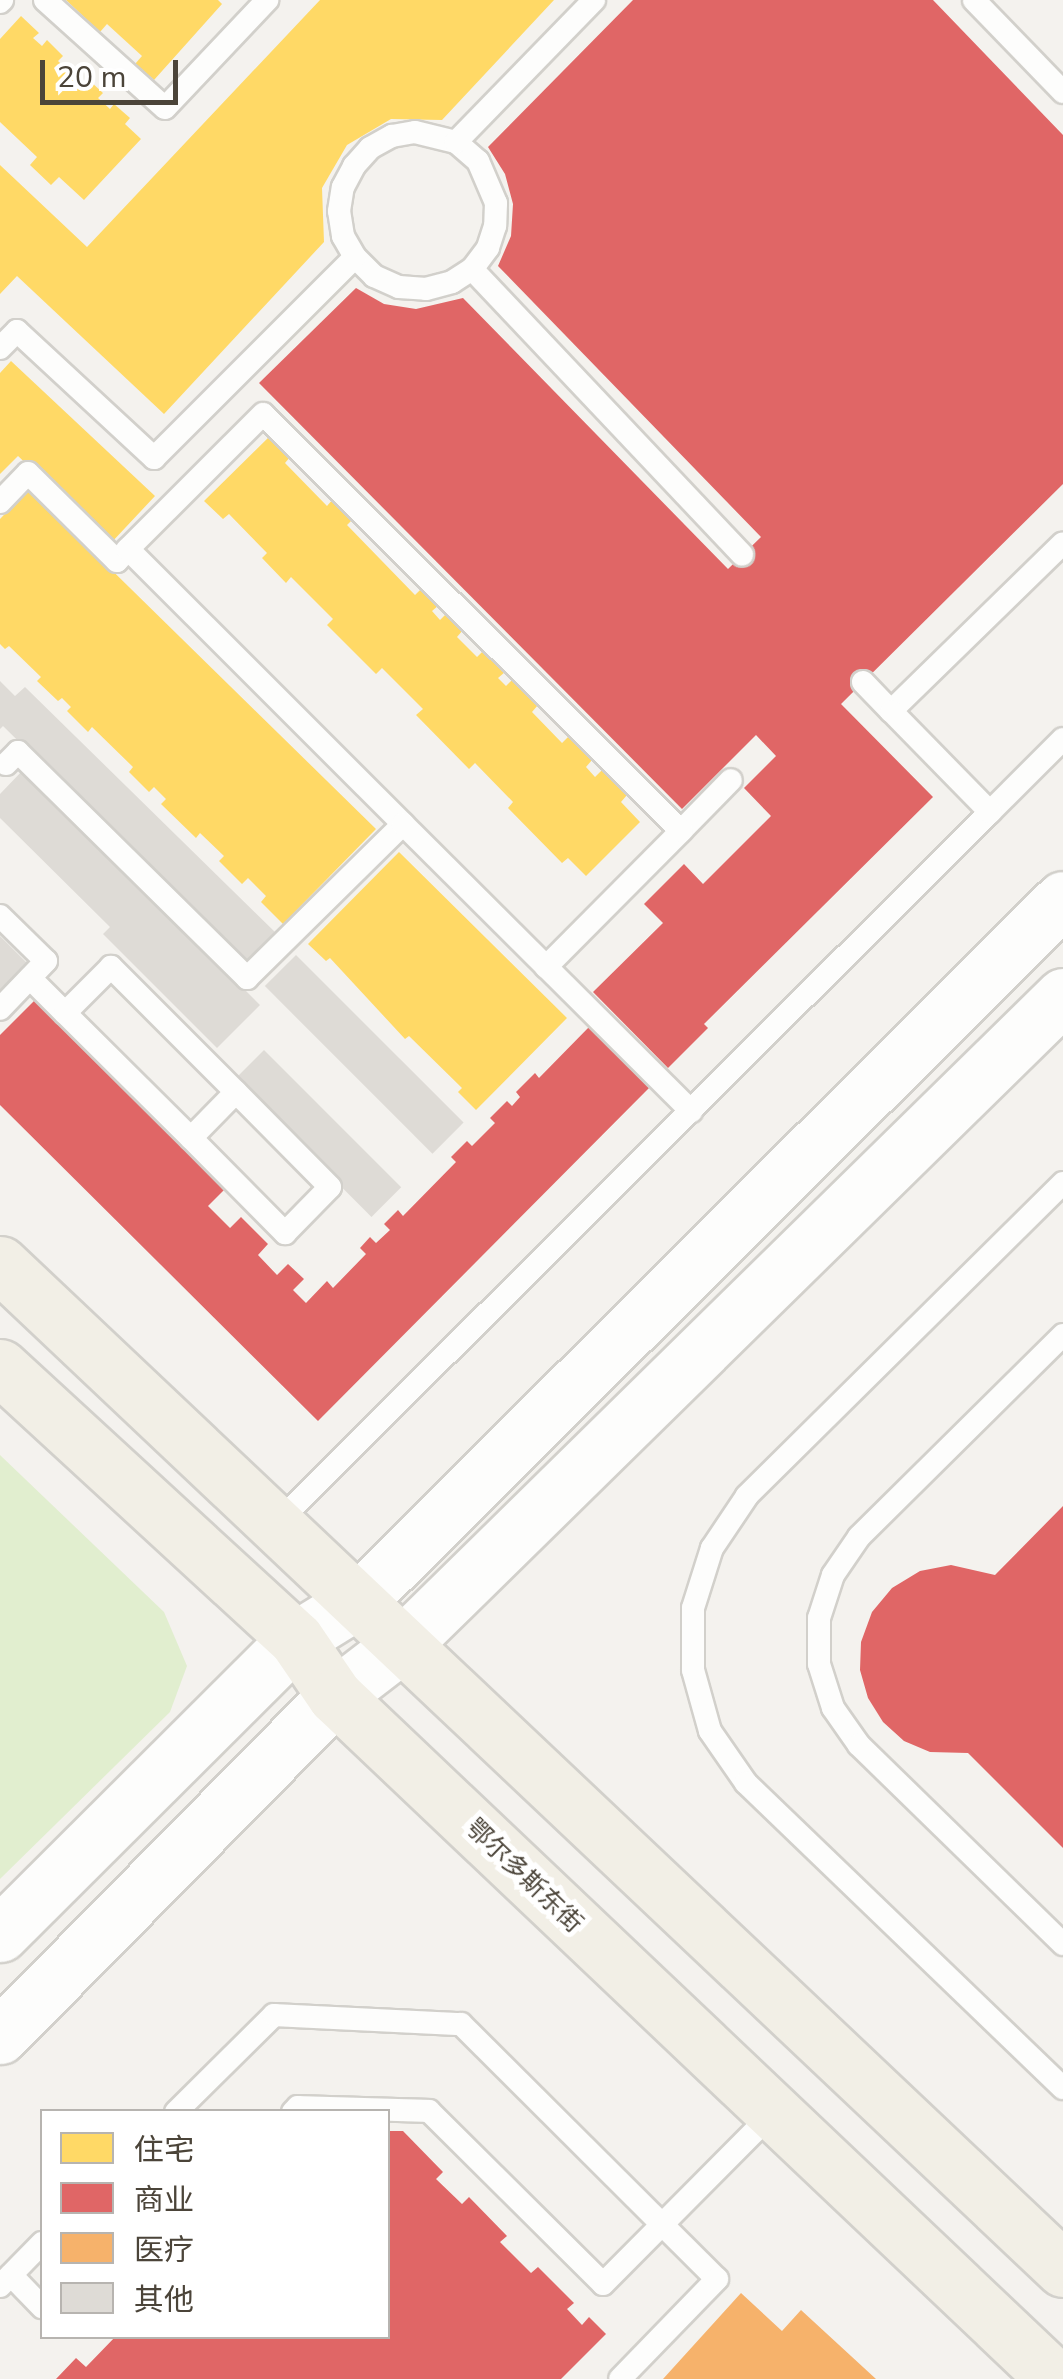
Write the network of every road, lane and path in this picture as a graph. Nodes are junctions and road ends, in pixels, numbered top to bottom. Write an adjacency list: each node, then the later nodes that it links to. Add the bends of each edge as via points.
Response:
1 (46, 0): 4 (lane, via 165,108)
2 (594, 0): 6 (lane)
3 (974, 0): 5 (lane)
4 (254, 4)
5 (1063, 92)
6 (456, 142): 7 (lane, via 416,132 392,136 354,166 340,212); 8 (lane, via 478,161 496,203 496,226)
7 (354, 257): 8 (lane, via 399,287 426,289); 9 (lane, via 154,458 16,331)
8 (472, 269): 13 (lane)
9 (0, 348)
10 (0, 502): 12 (lane, via 28,473 117,560)
11 (1063, 543): 15 (lane)
12 (128, 549): 20 (lane); 21 (lane, via 263,414)
13 (742, 556)
14 (863, 682): 15 (lane)
15 (892, 711): 19 (lane)
16 (1063, 739): 19 (lane)
17 (6, 764): 20 (lane, via 18,752 247,978)
18 (731, 780): 21 (lane)
19 (990, 812): 30 (lane)
20 (403, 824): 24 (lane)
21 (681, 831): 24 (lane)
22 (1063, 899): 37 (street)
23 (0, 916): 25 (lane, via 46,962)
24 (546, 966): 30 (lane)
25 (30, 978): 27 (lane); 28 (lane)
26 (1063, 996): 39 (street)
27 (0, 1009)
28 (66, 1013): 29 (lane, via 111,966); 31 (lane)
29 (236, 1092): 31 (lane); 31 (lane, via 330,1187 296,1222 285,1233)
30 (691, 1111): 36 (lane)
31 (191, 1138)
32 (1063, 1183): 44 (lane, via 747,1496 712,1548 702,1578 693,1608 693,1670 710,1731 746,1783)
33 (0, 1264): 36 (main road)
34 (1063, 1335): 42 (lane, via 858,1538 833,1575 819,1618 819,1664 832,1708 859,1745)
35 (0, 1367): 38 (main road, 鄂尔多斯东街)
36 (277, 1522): 37 (main road)
37 (359, 1600): 38 (street); 39 (main road)
38 (296, 1639): 40 (main road, 鄂尔多斯东街); 41 (street)
39 (405, 1642): 40 (street); 52 (main road)
40 (335, 1696): 43 (street); 49 (main road, 鄂尔多斯东街)
41 (0, 1934)
42 (1063, 1944)
43 (0, 2036)
44 (1063, 2088)
45 (179, 2109): 50 (lane, via 274,2014 461,2024)
46 (296, 2109): 47 (lane)
47 (376, 2109)
48 (390, 2110): 50 (lane, via 428,2111 603,2284)
49 (773, 2112): 50 (lane); 56 (main road, 鄂尔多斯东街)
50 (662, 2225): 55 (lane, via 717,2278)
51 (40, 2246): 53 (lane)
52 (1063, 2269)
53 (5, 2280): 54 (lane)
54 (40, 2306)
55 (620, 2379)
56 (1055, 2379)

